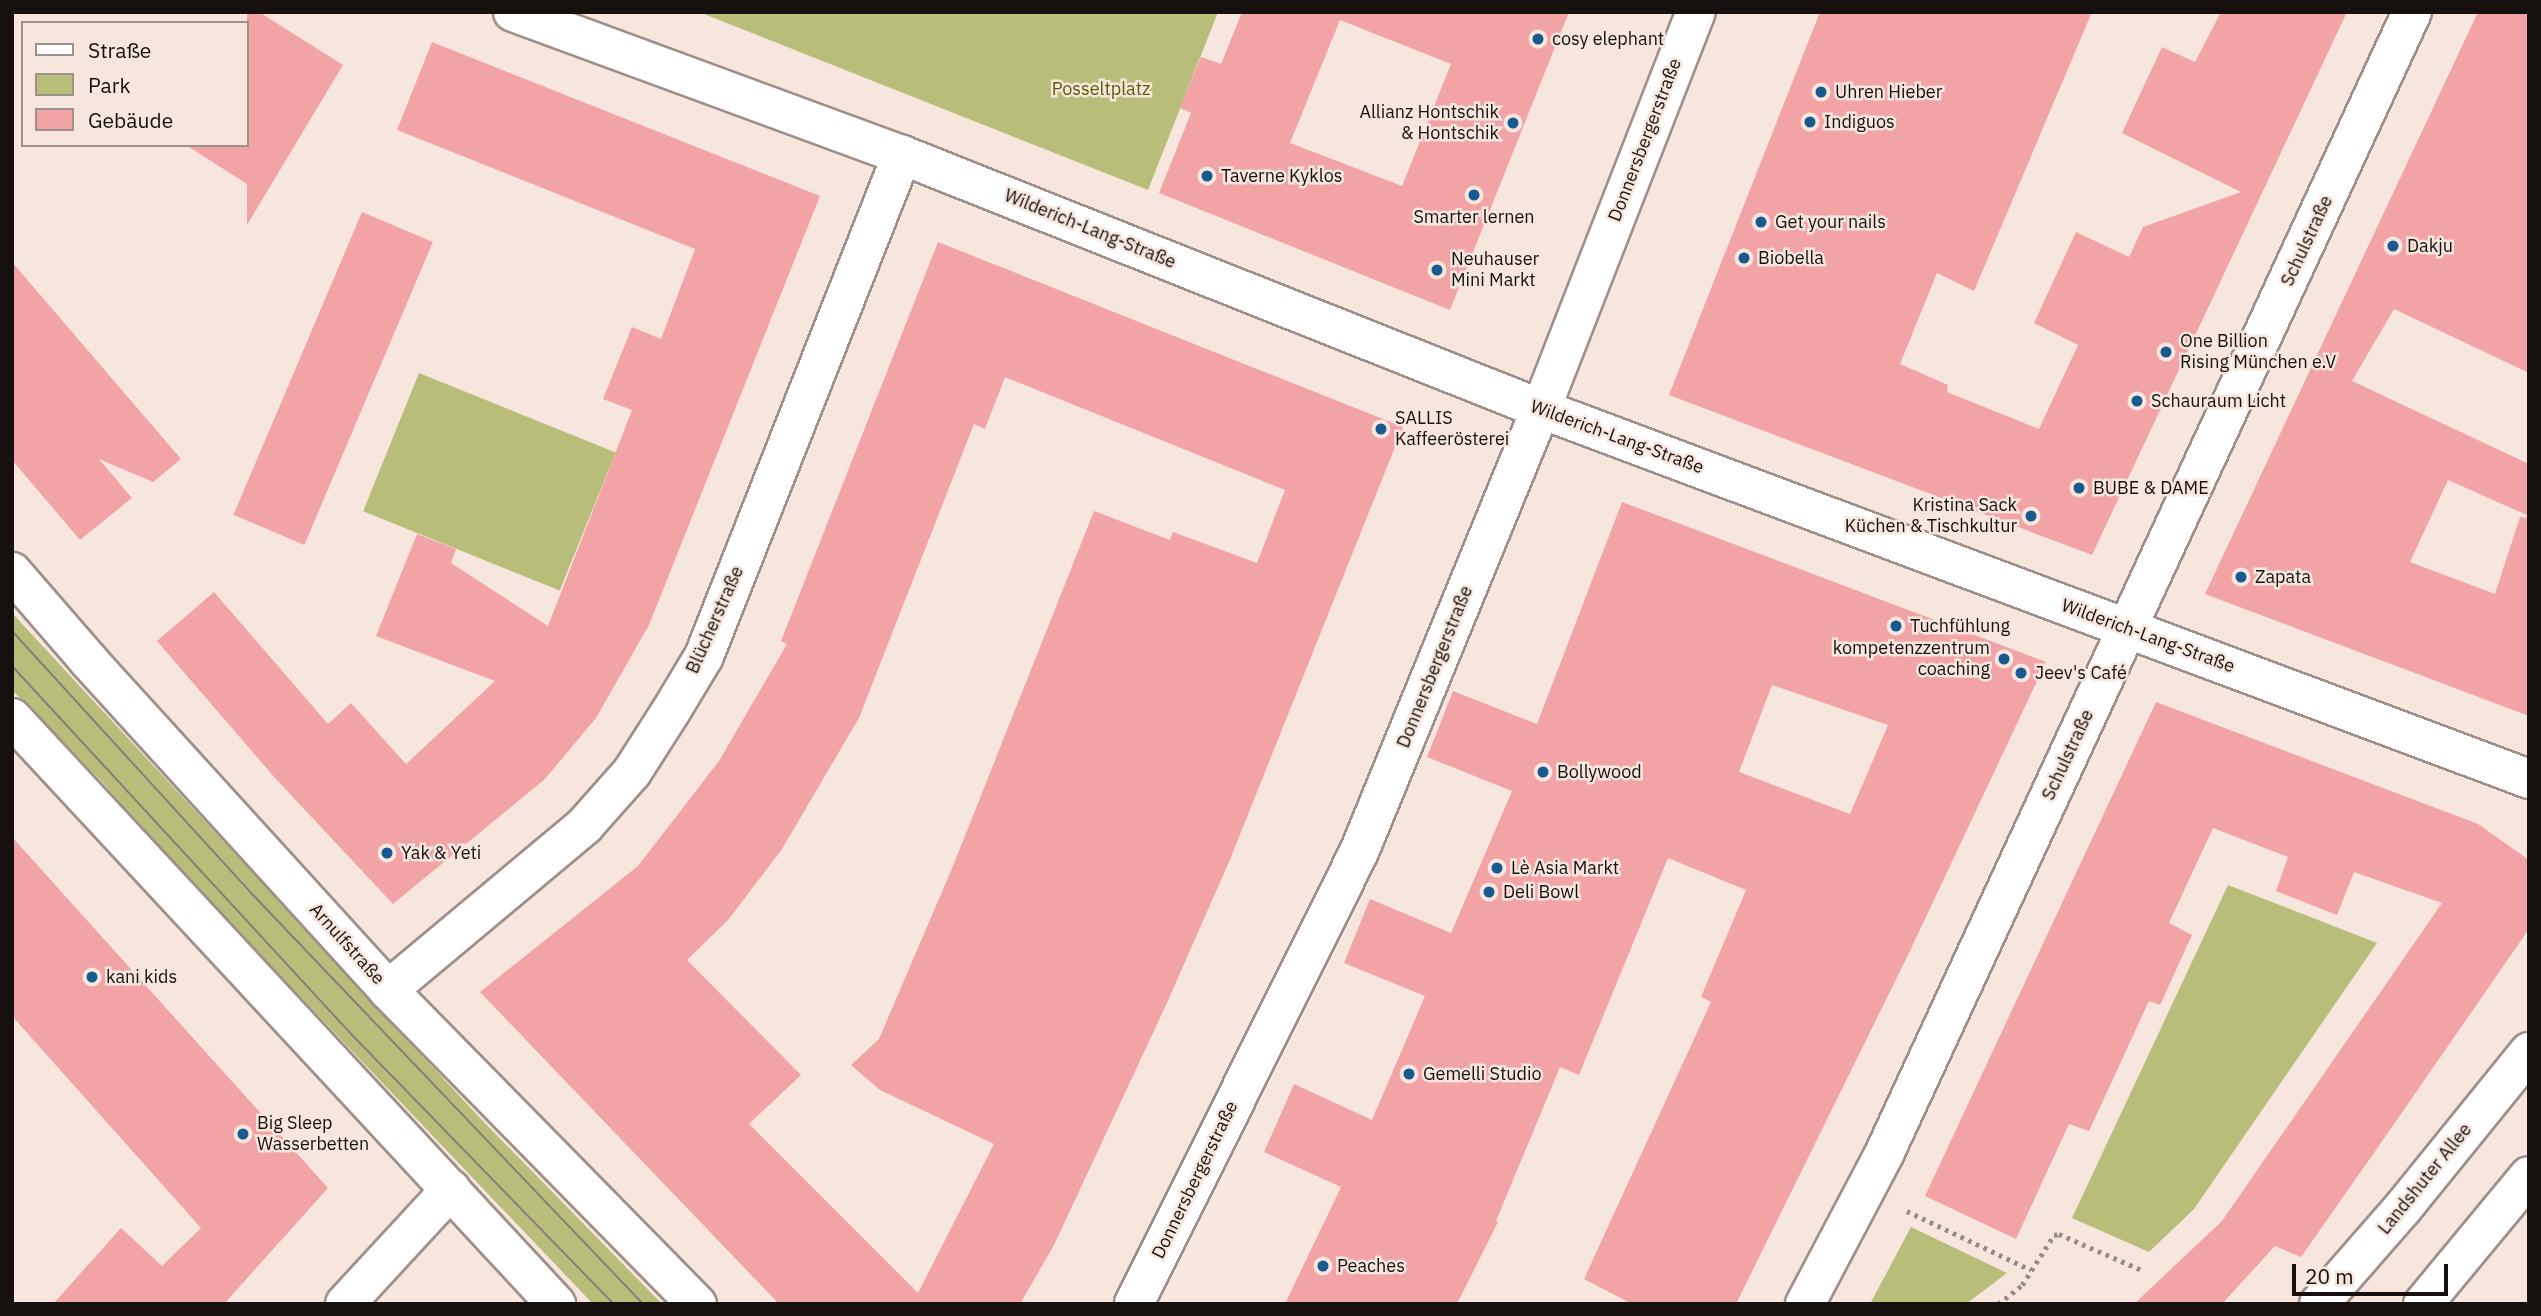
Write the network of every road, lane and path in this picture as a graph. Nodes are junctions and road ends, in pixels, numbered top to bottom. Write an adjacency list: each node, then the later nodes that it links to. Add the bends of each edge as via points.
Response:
1 (513, 12): 4 (main road, Wilderich-Lang-Straße)
2 (1696, 12): 5 (main road, Donnersbergerstraße)
3 (2413, 12): 7 (main road, Schulstraße)
4 (902, 155): 5 (main road, Wilderich-Lang-Straße); 10 (main road, Blücherstraße, via 704,656 671,711 632,772 585,825)
5 (1541, 409): 7 (main road, Wilderich-Lang-Straße); 20 (main road, Donnersbergerstraße, via 1359,852)
6 (12, 572): 10 (main road, Arnulfstraße)
7 (2127, 627): 9 (main road, Wilderich-Lang-Straße); 21 (main road, Schulstraße, via 1885,1153)
8 (12, 718): 13 (main road)
9 (2529, 779)
10 (388, 990): 19 (main road, Arnulfstraße)
11 (2529, 1052): 23 (main road, Landshuter Allee)
12 (2529, 1176): 24 (main road)
13 (451, 1189): 17 (main road); 18 (main road)
14 (1903, 1209): 15 (path)
15 (2031, 1270): 16 (path, via 2050,1239 2059,1234); 22 (path, via 2022,1285)
16 (2144, 1272)
17 (345, 1304)
18 (556, 1304)
19 (696, 1304)
20 (1134, 1304)
21 (1805, 1304)
22 (1998, 1304)
23 (2319, 1304)
24 (2423, 1304)

